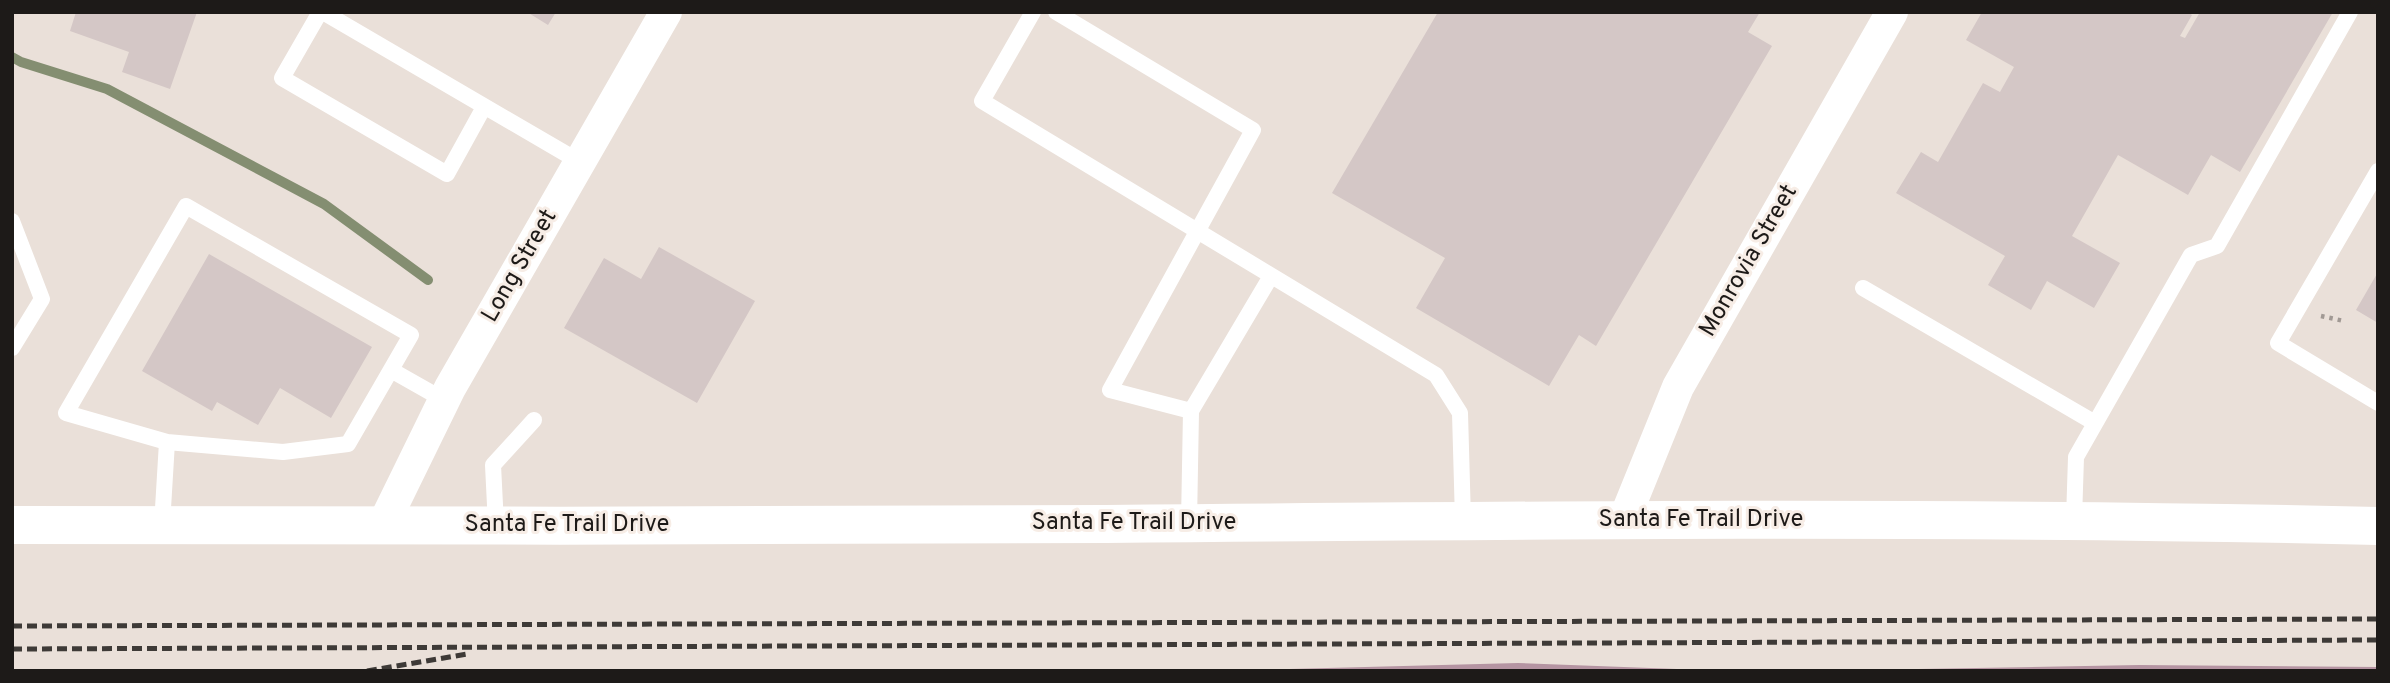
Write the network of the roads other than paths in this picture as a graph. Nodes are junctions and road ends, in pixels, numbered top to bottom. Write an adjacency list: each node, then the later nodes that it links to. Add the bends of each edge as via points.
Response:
1 (322, 12): 7 (lane); 7 (lane, via 282,78 447,174)
2 (666, 12): 8 (street, Long Street)
3 (1032, 12): 11 (lane, via 982,101)
4 (1056, 12): 11 (lane, via 1253,130)
5 (1892, 12): 24 (street, Monrovia Street, via 1678,387)
6 (2350, 12): 20 (lane, via 2217,246 2191,255)
7 (484, 107): 8 (lane)
8 (580, 162): 16 (street, Long Street)
9 (2378, 171): 17 (lane, via 2278,343)
10 (12, 220): 14 (lane, via 42,299)
11 (1199, 232): 12 (lane); 18 (lane, via 1110,390)
12 (1271, 276): 18 (lane); 23 (lane, via 1436,375 1460,413)
13 (1863, 288): 20 (lane)
14 (12, 348)
15 (391, 370): 16 (lane); 21 (lane, via 348,444 283,452); 21 (lane, via 411,335 186,205 66,413)
16 (444, 400): 30 (street, Long Street)
17 (2378, 403)
18 (1191, 411): 26 (lane)
19 (534, 419): 31 (lane, via 493,465)
20 (2095, 423): 25 (lane, via 2076,457)
21 (167, 442): 29 (lane)
22 (2378, 515): 27 (main road, Santa Fe Trail Drive)
23 (1463, 520): 24 (main road, Santa Fe Trail Drive); 26 (main road, Santa Fe Trail Drive)
24 (1624, 520): 25 (main road, Santa Fe Trail Drive)
25 (2074, 522): 27 (main road, Santa Fe Trail Drive)
26 (1189, 523): 31 (main road, Santa Fe Trail Drive)
27 (2256, 523): 32 (main road, Santa Fe Trail Drive)
28 (12, 525): 29 (main road, Santa Fe Trail Drive)
29 (162, 525): 30 (main road, Santa Fe Trail Drive)
30 (383, 525): 31 (main road, Santa Fe Trail Drive)
31 (496, 525)
32 (2378, 526)

